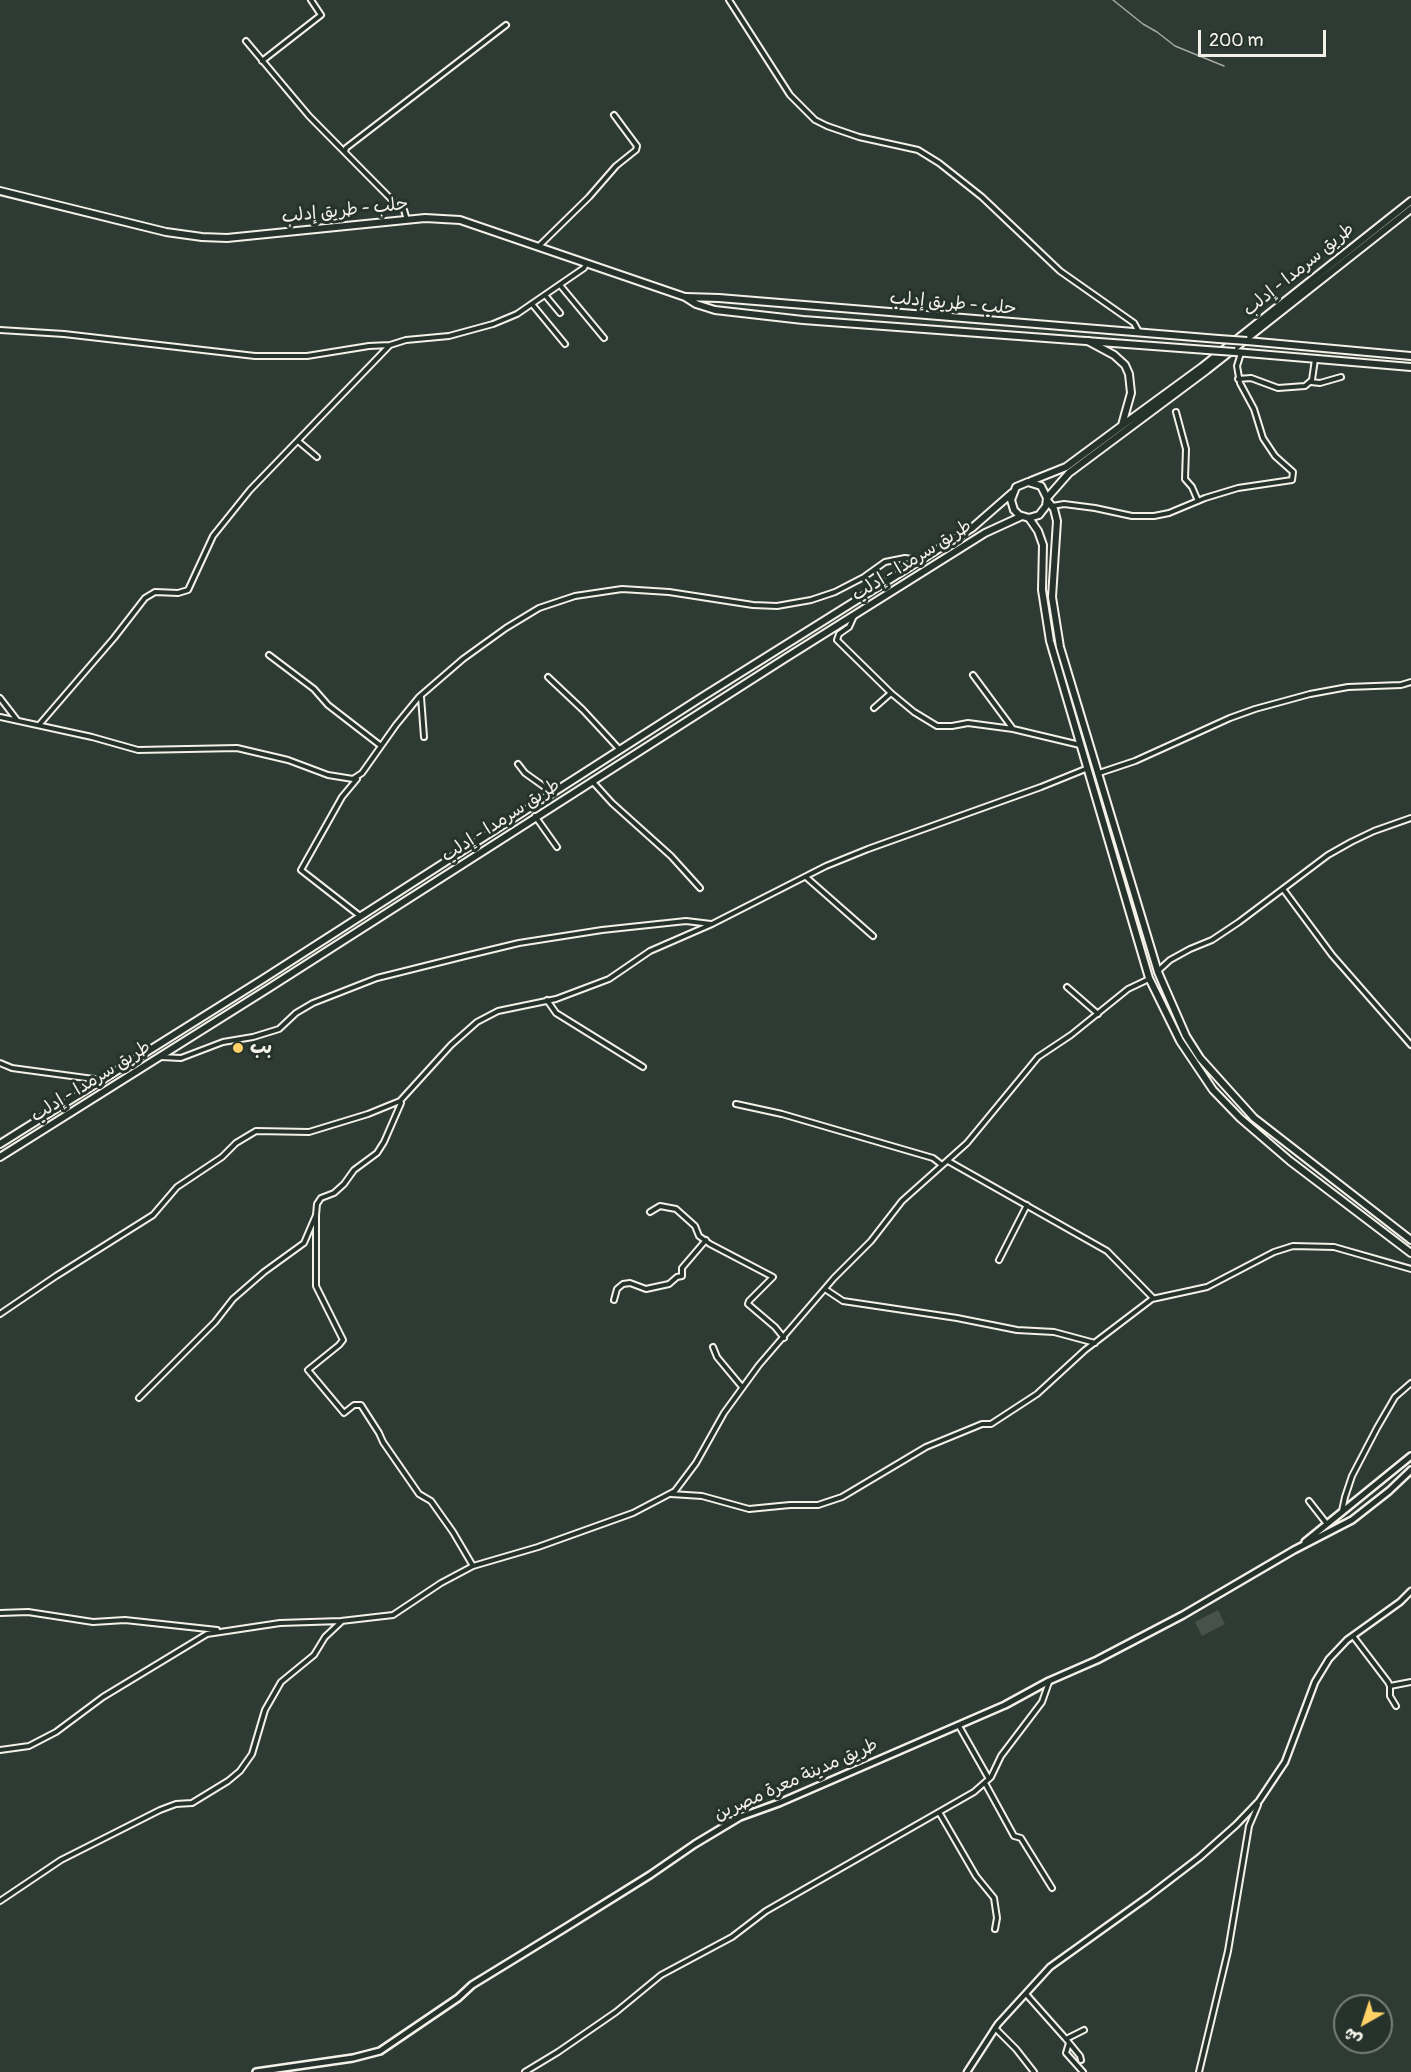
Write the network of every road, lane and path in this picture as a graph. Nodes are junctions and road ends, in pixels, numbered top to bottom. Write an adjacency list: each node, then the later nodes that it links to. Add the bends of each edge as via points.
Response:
1 (311, 0): 5 (street, via 321,15)
2 (729, 0): 21 (street, via 790,95 815,120 860,137 918,150 982,197 1060,271 1134,323)
3 (506, 25): 7 (street, via 346,148)
4 (246, 41): 5 (street)
5 (262, 61): 7 (street)
6 (614, 115): 12 (street, via 636,150)
7 (345, 153): 11 (street, via 404,210)
8 (0, 191): 11 (main road, حلب - طريق إدلب, via 166,232 202,237 227,238)
9 (1411, 201): 36 (main road, طريق سرمدا - إدلب)
10 (1411, 209): 41 (main road, via 1070,473)
11 (407, 220): 12 (main road, حلب - طريق إدلب, via 460,220)
12 (539, 246): 13 (main road, حلب - طريق إدلب)
13 (587, 263): 14 (street); 16 (main road, حلب - طريق إدلب)
14 (560, 285): 15 (street); 22 (street)
15 (545, 295): 17 (street); 18 (street)
16 (685, 297): 19 (main road, حلب - طريق إدلب); 23 (main road, حلب - طريق إدلب, via 705,308 746,315)
17 (532, 304): 24 (street, via 494,324); 25 (street)
18 (560, 313)
19 (1088, 329): 21 (main road, حلب - طريق إدلب); 23 (main road)
20 (0, 330): 24 (street, via 255,356 307,356)
21 (1139, 332): 26 (main road, حلب - طريق إدلب, bridge)
22 (604, 338)
23 (1088, 341): 27 (main road, حلب - طريق إدلب, bridge); 36 (main road, via 1114,354 1129,374 1131,393)
24 (390, 345): 37 (street)
25 (565, 345)
26 (1365, 351): 28 (main road); 30 (main road)
27 (1238, 352): 29 (main road); 33 (street)
28 (1411, 356)
29 (1315, 359): 30 (main road); 34 (street)
30 (1365, 363): 31 (main road)
31 (1411, 367)
32 (1341, 377): 34 (street)
33 (1238, 379): 34 (street, via 1251,378 1278,388); 42 (street, via 1267,444 1293,472 1293,477)
34 (1311, 382)
35 (1176, 412): 42 (street, via 1186,449 1185,479)
36 (1120, 427): 39 (main road, طريق سرمدا - إدلب, via 1066,466)
37 (298, 441): 38 (street); 59 (street, via 250,490 213,536 188,590 155,592 145,598)
38 (317, 457)
39 (1028, 482): 40 (main road, via 1018,485); 41 (main road, via 1041,486)
40 (1012, 493): 44 (main road, via 1012,507); 45 (main road, طريق سرمدا - إدلب, via 982,520)
41 (1047, 499): 43 (main road); 44 (main road, via 1042,512)
42 (1198, 501): 43 (street, via 1146,517 1095,508)
43 (1052, 506): 54 (main road, via 1058,521 1053,605 1060,647)
44 (1025, 517): 46 (main road, طريق سرمدا - إدلب, via 985,533); 56 (main road, via 1038,531 1043,545 1046,621)
45 (920, 560): 52 (street, via 885,562 835,592 777,606 622,589 575,596 539,608 506,628); 64 (main road, طريق سرمدا - إدلب)
46 (854, 615): 51 (street, via 837,640); 69 (main road, طريق سرمدا - إدلب)
47 (269, 655): 63 (street)
48 (973, 675): 60 (street)
49 (548, 677): 64 (street)
50 (1411, 682): 67 (street, via 1348,687 1255,709)
51 (891, 693): 55 (street); 60 (street, via 937,726 968,723)
52 (421, 696): 61 (street); 63 (street)
53 (0, 698): 58 (street)
54 (1078, 707): 56 (main road); 67 (main road)
55 (874, 708)
56 (1071, 710): 62 (main road)
57 (0, 717): 58 (street)
58 (18, 720): 59 (street)
59 (39, 725): 68 (street, via 138,750 237,748 288,760 338,778)
60 (1013, 729): 62 (street)
61 (423, 737)
62 (1081, 745): 66 (main road)
63 (381, 746): 68 (street)
64 (620, 750): 70 (main road, طريق سرمدا - إدلب)
65 (518, 764): 70 (street)
66 (1088, 768): 74 (street, via 865,850); 81 (main road)
67 (1098, 773): 80 (main road)
68 (359, 776): 77 (street, via 342,797 301,870)
69 (591, 780): 71 (main road, طريق سرمدا - إدلب); 75 (street)
70 (552, 793): 77 (main road, طريق سرمدا - إدلب)
71 (536, 816): 73 (street); 84 (main road, طريق سرمدا - إدلب)
72 (1411, 819): 76 (street, via 1351,842)
73 (557, 847)
74 (806, 878): 78 (street); 79 (street)
75 (700, 888)
76 (1283, 889): 80 (street, via 1221,934 1170,960); 87 (street, via 1332,955)
77 (361, 916): 82 (main road, طريق سرمدا - إدلب)
78 (712, 924): 85 (street, via 650,951 609,979); 88 (street, via 686,921 519,943 377,978 313,1003 279,1029 223,1042 181,1058)
79 (873, 936)
80 (1158, 972): 104 (main road, via 1200,1058 1246,1110)
81 (1149, 978): 86 (street, via 1128,989); 105 (main road, via 1180,1041 1213,1090 1233,1111 1290,1161)
82 (263, 979): 84 (main road); 91 (main road, طريق سرمدا - إدلب)
83 (1067, 987): 86 (street)
84 (269, 988): 88 (main road, طريق سرمدا - إدلب)
85 (547, 1000): 90 (street, via 556,1013); 92 (street, via 498,1011 477,1022)
86 (1098, 1014): 98 (street, via 1038,1057)
87 (1411, 1045)
88 (159, 1057): 95 (main road, طريق سرمدا - إدلب)
89 (0, 1063): 91 (street, via 21,1070)
90 (643, 1067)
91 (102, 1081): 94 (main road, طريق سرمدا - إدلب)
92 (400, 1101): 102 (street, via 376,1153 354,1170 334,1194 321,1197); 111 (street, via 309,1132 256,1131 177,1186 153,1215)
93 (736, 1104): 99 (street, via 933,1158)
94 (48, 1115): 95 (main road); 96 (main road, طريق سرمدا - إدلب)
95 (54, 1123): 97 (main road, طريق سرمدا - إدلب)
96 (0, 1144)
97 (0, 1156)
98 (948, 1161): 99 (street); 100 (street)
99 (942, 1165): 108 (street, via 902,1201 871,1241)
100 (1027, 1205): 106 (street); 109 (street, via 1107,1251)
101 (650, 1212): 103 (street, via 660,1206 676,1209)
102 (316, 1215): 117 (street, via 304,1243 233,1299); 125 (street, via 316,1286 343,1340 308,1370 344,1413 361,1405 419,1494 431,1502)
103 (705, 1240): 110 (street, via 682,1268 682,1276 669,1284 646,1289 623,1284); 112 (street, via 773,1277 748,1304)
104 (1411, 1240)
105 (1411, 1253)
106 (999, 1260)
107 (1411, 1269): 109 (street, via 1334,1247 1293,1246 1207,1287)
108 (825, 1289): 112 (street); 113 (street, via 843,1300 1017,1330 1054,1332)
109 (1153, 1298): 113 (street)
110 (614, 1300)
111 (0, 1314)
112 (784, 1338): 116 (street)
113 (1095, 1343): 120 (street, via 1037,1394 991,1424 982,1424 926,1447 842,1497 818,1505 749,1509 702,1496)
114 (713, 1347): 116 (street)
115 (1411, 1383): 122 (street, via 1395,1397 1377,1428 1344,1497)
116 (742, 1387): 120 (street, via 696,1463)
117 (139, 1398)
118 (1411, 1456): 122 (main road, طريق مدينة معرة مصرين)
119 (1411, 1470): 124 (main road, طريق مدينة معرة مصرين, via 1352,1520)
120 (671, 1494): 125 (street, via 633,1513)
121 (1310, 1501): 123 (street)
122 (1342, 1512): 123 (main road, طريق مدينة معرة مصرين)
123 (1327, 1525): 124 (main road, طريق مدينة معرة مصرين)
124 (1294, 1550): 131 (main road, طريق مدينة معرة مصرين, via 1183,1615)
125 (473, 1566): 128 (street, via 393,1615)
126 (1411, 1591): 130 (street)
127 (0, 1613): 129 (street, via 28,1612 93,1622 125,1620)
128 (341, 1621): 129 (street); 141 (street, via 314,1655 281,1682 266,1710 248,1762 228,1781 192,1803 168,1807 108,1835 61,1860)
129 (221, 1630): 136 (street, via 161,1660 56,1732 29,1746)
130 (1353, 1636): 133 (street); 138 (street, via 1329,1659 1315,1682 1285,1762)
131 (1049, 1681): 135 (main road, طريق مدينة معرة مصرين); 137 (street, via 1042,1702 1000,1756)
132 (1411, 1682): 133 (street)
133 (1390, 1686): 134 (street)
134 (1396, 1706)
135 (959, 1726): 137 (street); 148 (main road, طريق مدينة معرة مصرين, via 740,1817 472,1985 380,2051)
136 (0, 1750)
137 (987, 1781): 139 (street); 140 (street, via 1014,1836 1021,1838)
138 (1259, 1801): 143 (street, via 1200,1857 1050,1966); 153 (street, via 1249,1826 1228,1951)
139 (939, 1812): 142 (street, via 976,1876 994,1898); 149 (street, via 765,1911 732,1937 661,1975 616,2012)
140 (1052, 1888)
141 (0, 1901)
142 (995, 1929)
143 (1026, 1994): 144 (street); 146 (street)
144 (995, 2027): 150 (street); 151 (street)
145 (1084, 2030): 146 (street)
146 (1068, 2041): 147 (street); 152 (street, via 1066,2053)
147 (1081, 2060)
148 (256, 2072)
149 (525, 2072)
150 (967, 2072)
151 (1034, 2072)
152 (1083, 2072)
153 (1199, 2072)

